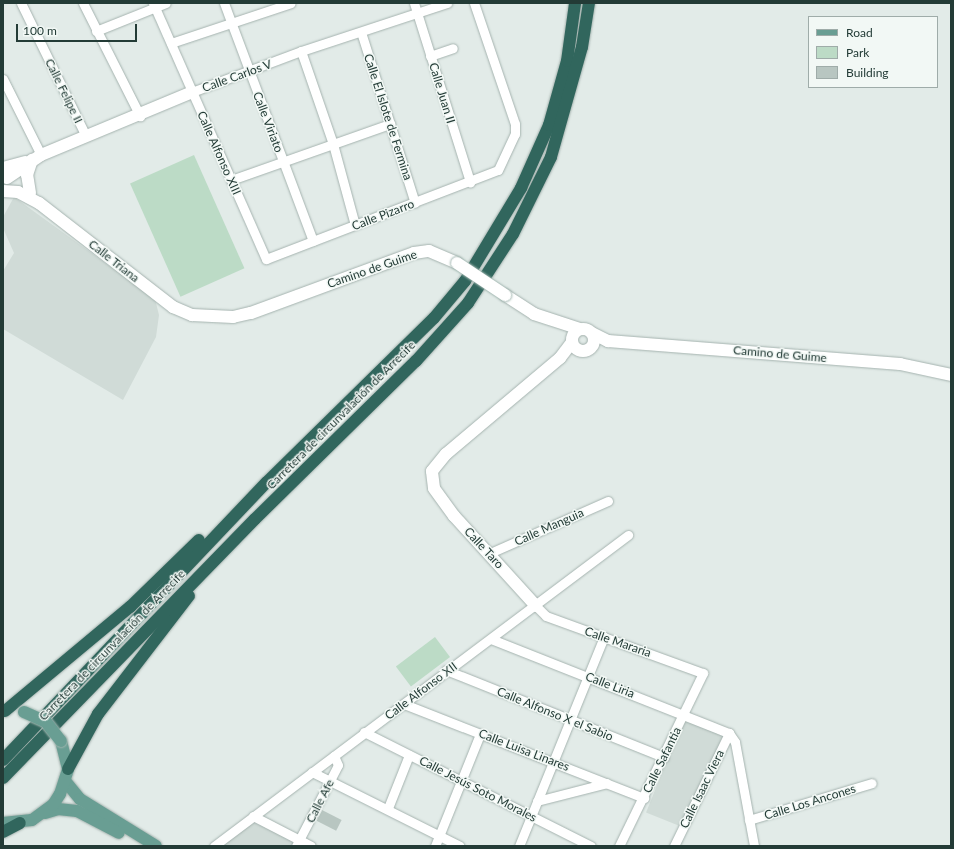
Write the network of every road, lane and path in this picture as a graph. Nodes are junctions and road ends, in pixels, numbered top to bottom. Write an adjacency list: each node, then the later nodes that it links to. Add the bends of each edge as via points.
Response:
1 (21, 3): 25 (street, Calle Felipe II)
2 (83, 3): 14 (street)
3 (166, 3): 11 (street)
4 (224, 3): 13 (street, Calle Viriato)
5 (291, 3): 13 (street)
6 (414, 3): 12 (street, Calle Juan II)
7 (447, 3): 12 (street, Calle Carlos V)
8 (474, 3): 31 (street, Calle Pizarro, via 515,124 515,134 498,170)
9 (576, 3): 47 (highway, Carretera de circunvalación de Arrecife, via 567,61 549,125 521,188 465,281 434,318)
10 (589, 3): 49 (highway, Carretera de circunvalación de Arrecife, via 582,47 558,136 513,234 468,303 416,361)
11 (154, 5): 14 (street); 16 (street, Calle Alfonso XIII)
12 (417, 13): 15 (street, Calle Carlos V); 19 (street, Calle Juan II)
13 (231, 23): 16 (street); 20 (street, Calle Viriato)
14 (96, 31): 23 (street)
15 (361, 32): 18 (street, Calle Carlos V); 24 (street, Calle El Islote de Fermina)
16 (171, 43): 22 (street, Calle Alfonso XIII)
17 (453, 48): 19 (street)
18 (301, 51): 20 (street, Calle Carlos V); 26 (street)
19 (430, 56): 31 (street, Calle Juan II)
20 (250, 72): 22 (street, Calle Carlos V); 28 (street, Calle Viriato)
21 (3, 79): 27 (street)
22 (192, 92): 23 (main road, Calle Carlos V); 30 (street, Calle Alfonso XIII)
23 (140, 116): 25 (main road, Calle Carlos V)
24 (390, 124): 26 (street); 35 (street, Calle El Islote de Fermina)
25 (86, 136): 27 (main road, Calle Carlos V)
26 (333, 144): 28 (street); 36 (street)
27 (37, 158): 29 (main road, Calle Carlos V); 33 (main road, via 26,181)
28 (284, 161): 30 (street); 37 (street, Calle Viriato)
29 (4, 176): 33 (main road)
30 (231, 180): 38 (street, Calle Alfonso XIII)
31 (470, 182): 35 (street, Calle Pizarro)
32 (3, 191): 34 (main road, via 18,192)
33 (30, 192): 34 (main road)
34 (39, 203): 39 (main road, Calle Triana, via 173,307)
35 (415, 203): 36 (street, Calle Pizarro)
36 (354, 226): 37 (street, Calle Pizarro)
37 (313, 241): 38 (street, Calle Pizarro)
38 (266, 259)
39 (192, 315): 40 (main road, Camino de Guime, bridge, via 227,317 251,313 414,253 429,251 457,263 534,314)
40 (562, 325): 41 (main road, Camino de Guime); 42 (main road)
41 (586, 331): 42 (main road); 43 (main road, Camino de Guime); 44 (main road)
42 (571, 341): 44 (main road); 45 (main road)
43 (608, 341): 44 (main road, Camino de Guime); 46 (main road, Camino de Guime, via 900,364)
44 (586, 349): 45 (main road, Camino de Guime)
45 (560, 358): 51 (main road, Calle Taro, via 446,454 432,471 434,488)
46 (951, 375)
47 (266, 482): 59 (highway, via 234,507 130,607); 68 (highway, Carretera de circunvalación de Arrecife)
48 (608, 502): 51 (street, Calle Manguia)
49 (255, 519): 70 (highway, via 165,624 102,708); 72 (highway, Carretera de circunvalación de Arrecife)
50 (628, 534): 52 (street, Calle Alfonso XII)
51 (490, 553): 52 (main road, Calle Taro)
52 (536, 606): 53 (street, Calle Mararia, via 546,616); 54 (street, Calle Alfonso XII)
53 (604, 637): 56 (street, Calle Mararia); 57 (street)
54 (491, 639): 55 (street, Calle Alfonso XII); 57 (street, Calle Liria)
55 (446, 670): 58 (street, Calle Alfonso XII); 61 (street, Calle Alfonso X el Sabio)
56 (703, 673): 60 (street, Calle Safantia)
57 (588, 677): 60 (street, Calle Liria); 61 (street)
58 (404, 704): 62 (street, Calle Alfonso XII); 64 (street, Calle Luisa Linares)
59 (4, 711): 70 (main road, bridge, via 24,712 46,722 61,741)
60 (684, 713): 63 (street, Calle Liria); 67 (street, Calle Safantia)
61 (570, 720): 67 (street, Calle Alfonso X el Sabio); 69 (street)
62 (364, 732): 65 (street, Calle Jesús Soto Morales); 66 (street, Calle Alfonso XII)
63 (729, 732): 84 (street, via 735,742); 99 (street, Calle Isaac Viera)
64 (480, 734): 69 (street, Calle Luisa Linares); 74 (street)
65 (409, 755): 74 (street, Calle Jesús Soto Morales); 80 (street)
66 (334, 756): 71 (street, Calle Alfonso XII); 73 (street, Calle Afe, via 338,765)
67 (664, 757): 78 (street, Calle Safantia)
68 (3, 760)
69 (553, 761): 76 (street, Calle Luisa Linares); 79 (street)
70 (68, 769): 75 (main road)
71 (312, 772): 73 (street); 82 (street, Calle Alfonso XII)
72 (3, 778)
73 (330, 780): 80 (street); 89 (street, Calle Afe)
74 (461, 781): 83 (street, Calle Jesús Soto Morales); 88 (street)
75 (66, 782): 81 (main road, via 53,805); 91 (main road, via 80,799)
76 (607, 783): 78 (street, Calle Luisa Linares); 79 (street)
77 (872, 783): 84 (street, Calle Los Ancones)
78 (644, 798): 98 (street, Calle Safantia)
79 (537, 801): 83 (street)
80 (388, 808): 88 (street)
81 (42, 814): 86 (main road); 90 (main road, via 58,809 77,811)
82 (253, 816): 89 (street); 92 (street, Calle Alfonso XII)
83 (531, 816): 96 (street); 97 (street, Calle Jesús Soto Morales)
84 (749, 820): 100 (street)
85 (3, 823): 86 (main road)
86 (20, 823): 87 (highway)
87 (3, 832)
88 (439, 836): 94 (street); 95 (street)
89 (298, 843): 93 (street)
90 (141, 846)
91 (156, 846)
92 (214, 846)
93 (311, 846)
94 (435, 846)
95 (460, 846)
96 (519, 846)
97 (591, 846)
98 (619, 846)
99 (674, 846)
100 (754, 846)

